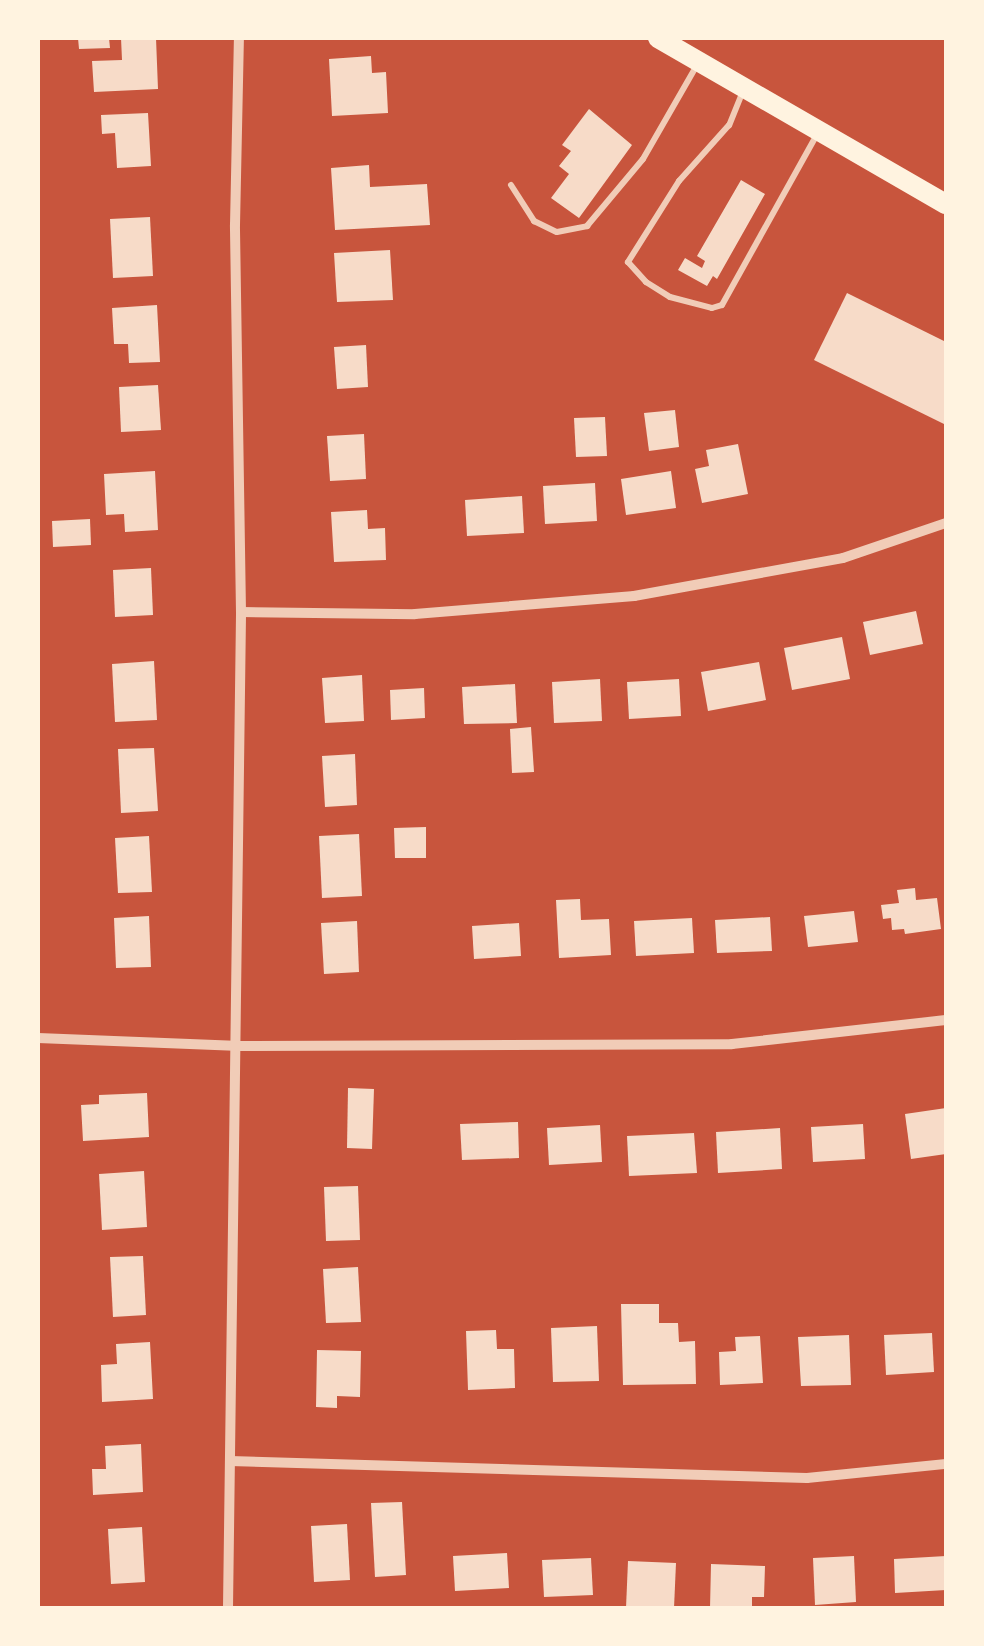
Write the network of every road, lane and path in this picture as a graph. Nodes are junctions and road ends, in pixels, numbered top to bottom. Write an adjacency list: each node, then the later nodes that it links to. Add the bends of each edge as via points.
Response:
1 (239, 38): 9 (street)
2 (669, 40): 3 (main road)
3 (698, 63): 4 (main road); 6 (lane, via 643,158 588,226 557,232 534,221)
4 (743, 90): 5 (main road); 5 (lane, via 729,125 679,181 628,262 670,298 722,305)
5 (818, 132): 7 (main road)
6 (511, 186)
7 (946, 204)
8 (946, 523): 9 (street, via 843,558 634,596 415,614)
9 (241, 612): 12 (street)
10 (946, 1020): 12 (street, via 732,1044)
11 (38, 1038): 12 (street)
12 (234, 1046): 13 (street)
13 (230, 1461): 14 (street, via 806,1478); 15 (street)
14 (946, 1464)
15 (228, 1608)

